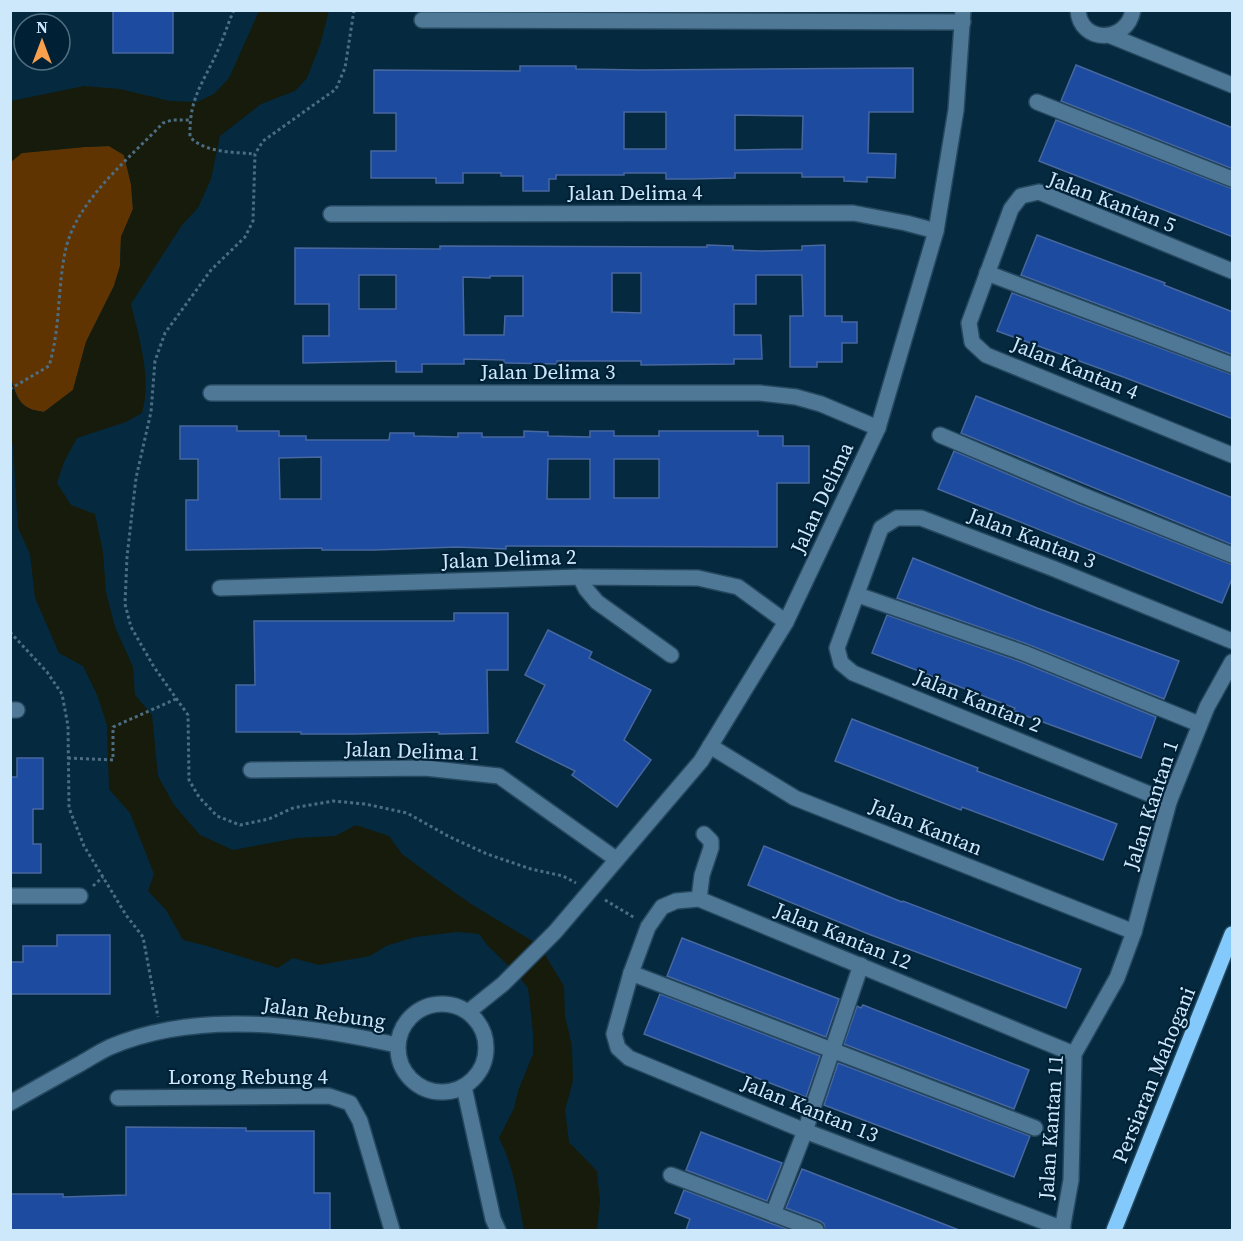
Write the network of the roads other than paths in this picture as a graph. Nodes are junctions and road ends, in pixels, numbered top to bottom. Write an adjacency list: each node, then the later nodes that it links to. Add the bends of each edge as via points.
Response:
1 (1078, 10): 5 (street, via 1086,28 1098,35)
2 (1133, 10): 5 (street, via 1124,30)
3 (963, 16): 4 (street); 10 (street, Jalan Delima, via 956,110)
4 (422, 20)
5 (1112, 36): 6 (street)
6 (1233, 86)
7 (1037, 102): 8 (street)
8 (1233, 179)
9 (331, 214): 10 (street, Jalan Delima 4, via 853,213)
10 (936, 231): 15 (street, Jalan Delima)
11 (1233, 272): 12 (street, Jalan Kantan 5, via 1039,192 1021,196 1011,209)
12 (987, 273): 13 (street); 17 (street, Jalan Kantan 4, via 969,323 972,342 986,355)
13 (1233, 365)
14 (211, 393): 15 (street, Jalan Delima 3, via 760,393 821,404)
15 (878, 428): 22 (street, Jalan Delima)
16 (940, 435): 18 (street)
17 (1233, 455)
18 (1233, 555)
19 (580, 577): 20 (street, Jalan Delima 2); 22 (street, Jalan Delima 2, via 698,578 738,587); 24 (street, via 597,602)
20 (220, 588)
21 (858, 595): 23 (street, Jalan Kantan 3, via 882,528 897,518 921,518); 26 (street, via 1024,653); 29 (street, Jalan Kantan 2, via 837,648 841,663 853,673)
22 (786, 622): 27 (street, Jalan Delima)
23 (1233, 641)
24 (670, 655)
25 (1233, 662): 26 (street, Jalan Kantan 1)
26 (1199, 724): 29 (street, Jalan Kantan 1)
27 (710, 746): 31 (street, Jalan Delima); 35 (street, Jalan Kantan, via 795,798)
28 (251, 770): 31 (street, Jalan Delima 1, via 425,768 499,777)
29 (1169, 802): 35 (street, Jalan Kantan 1)
30 (704, 834): 34 (street, via 710,838 711,848)
31 (616, 859): 39 (street, Jalan Delima, via 555,932 503,984)
32 (10, 896): 33 (street)
33 (80, 896)
34 (699, 899): 37 (street, Jalan Kantan 12); 38 (street, via 662,907 648,927)
35 (1134, 932): 42 (street, Jalan Kantan 11, via 1117,978)
36 (1233, 934): 54 (main road, Persiaran Mahogani)
37 (861, 966): 41 (street); 42 (street, Jalan Kantan 12)
38 (631, 974): 41 (street); 47 (street, Jalan Kantan 13, via 614,1034 618,1048 629,1058)
39 (468, 1012): 40 (street, via 453,1005 422,1008 401,1030); 43 (street, via 482,1029 486,1050 476,1078)
40 (397, 1045): 43 (street, via 403,1072 418,1086 437,1093); 45 (street, Jalan Rebung, via 276,1024 224,1024 160,1031 110,1047)
41 (833, 1050): 46 (street); 47 (street)
42 (1074, 1054): 53 (street, Jalan Kantan 11, via 1071,1180)
43 (464, 1087): 50 (street)
44 (118, 1098): 51 (street, Lorong Rebung 4, via 329,1096 350,1103 360,1121)
45 (10, 1103)
46 (1035, 1128)
47 (805, 1131): 49 (street); 53 (street, Jalan Kantan 13)
48 (672, 1175): 49 (street)
49 (773, 1214): 52 (street)
50 (494, 1227)
51 (392, 1230)
52 (816, 1230)
53 (1062, 1230)
54 (1114, 1230)

